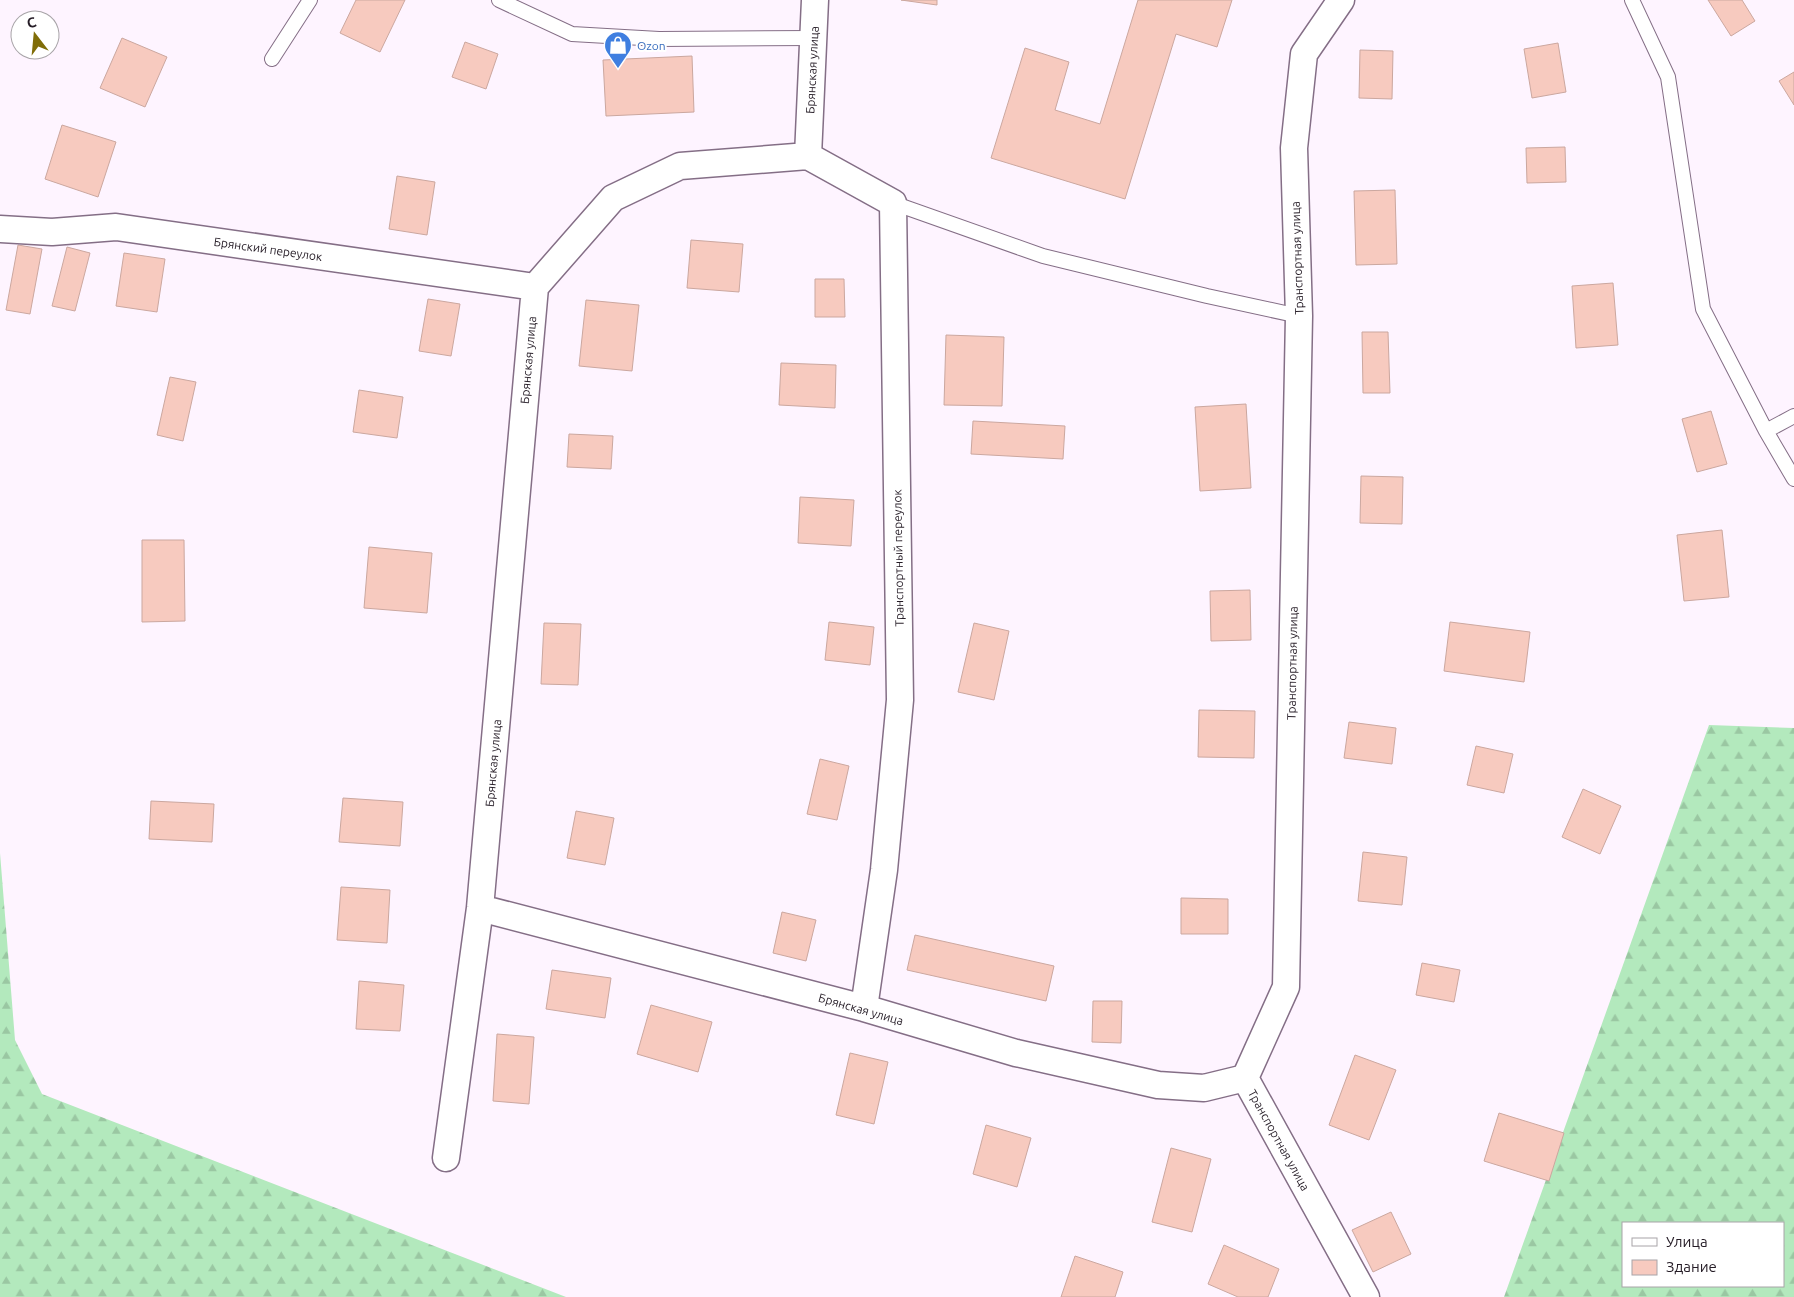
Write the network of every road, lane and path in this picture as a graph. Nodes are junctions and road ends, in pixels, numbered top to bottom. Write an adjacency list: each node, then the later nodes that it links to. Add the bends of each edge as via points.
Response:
1 (310, 0): 7 (lane)
2 (499, 0): 6 (lane, via 572,34 659,39)
3 (815, 0): 6 (street, Брянская улица)
4 (1341, 0): 12 (street, Транспортная улица, via 1304,54 1294,148)
5 (1632, 0): 14 (lane, via 1668,77 1703,309)
6 (814, 38): 8 (street, Брянская улица)
7 (272, 59)
8 (808, 156): 9 (street); 11 (street, via 680,166 671,170 613,198)
9 (893, 203): 12 (lane, via 1043,256); 17 (street, Транспортный переулок, via 900,700 884,870)
10 (0, 229): 11 (street, Брянский переулок, via 52,232 116,227)
11 (535, 287): 16 (street, Брянская улица)
12 (1299, 316): 18 (street, Транспортная улица, via 1286,987)
13 (1794, 416): 14 (lane)
14 (1766, 431): 15 (lane)
15 (1794, 479)
16 (480, 908): 17 (street, Брянская улица); 19 (street, Брянская улица)
17 (864, 1008): 18 (street, Брянская улица, via 1016,1053 1158,1085 1204,1088)
18 (1245, 1078): 20 (street, Транспортная улица)
19 (446, 1158)
20 (1366, 1297)

